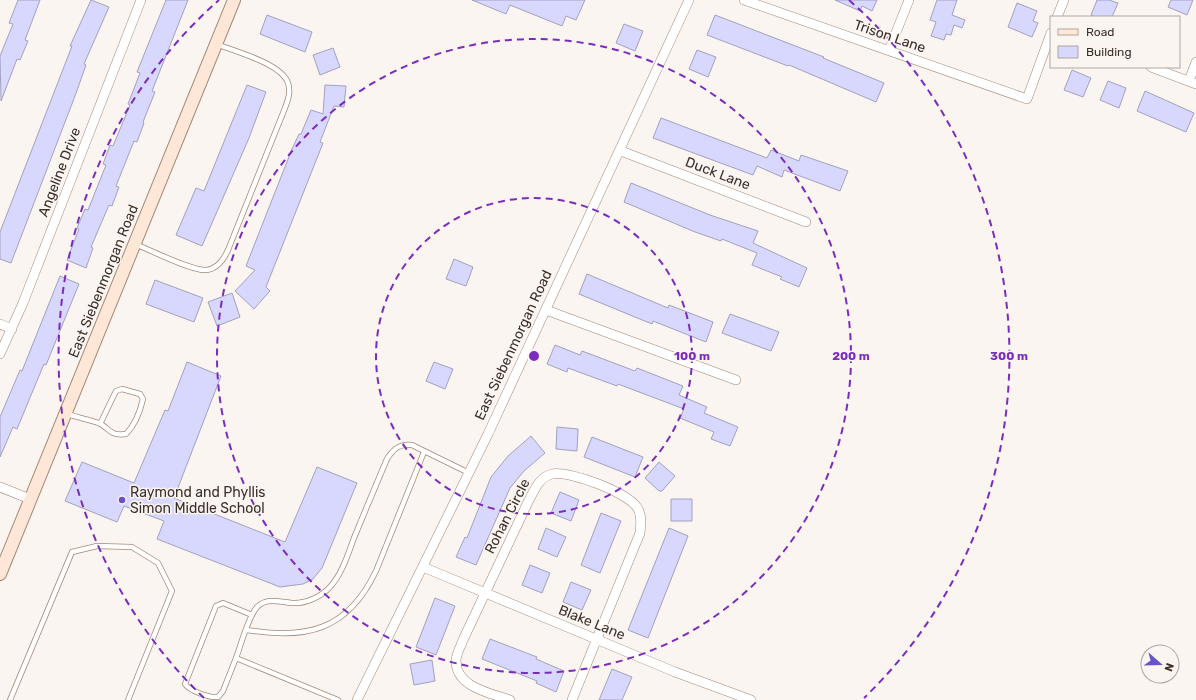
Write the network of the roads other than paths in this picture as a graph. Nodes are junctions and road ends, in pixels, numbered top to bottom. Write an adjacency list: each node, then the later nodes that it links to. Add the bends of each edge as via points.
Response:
1 (141, 0): 19 (street, Angeline Drive)
2 (234, 0): 9 (street, East Siebenmorgan Road)
3 (689, 0): 14 (street, East Siebenmorgan Road)
4 (744, 0): 10 (street, Trison Lane)
5 (909, 0): 10 (street)
6 (1064, 0): 7 (street)
7 (1057, 16)
8 (1050, 36): 10 (street, Trison Lane, via 1027,98)
9 (216, 44): 16 (street, East Siebenmorgan Road); 16 (lane, via 278,70 289,85 289,97 285,108 231,243 223,260 217,266 205,270)
10 (889, 50)
11 (1196, 62): 13 (street)
12 (1154, 68): 13 (street)
13 (1193, 83)
14 (621, 150): 15 (street, Duck Lane); 17 (street, East Siebenmorgan Road)
15 (806, 222)
16 (134, 244): 22 (street, East Siebenmorgan Road)
17 (546, 310): 21 (street); 25 (street, East Siebenmorgan Road)
18 (0, 324): 19 (street)
19 (12, 329): 20 (street, Angeline Drive)
20 (0, 354)
21 (736, 380)
22 (65, 414): 23 (lane); 27 (street, East Siebenmorgan Road)
23 (100, 424): 23 (lane, via 107,431 118,435 126,434 133,428 140,410 143,399 140,394 122,389 116,391)
24 (424, 452): 25 (lane); 31 (lane, via 407,444 397,446 390,454 342,569 330,587 319,596 306,601 267,601 256,608); 32 (lane, via 376,571 352,608 328,625 310,631 279,634)
25 (469, 473): 28 (street, East Siebenmorgan Road)
26 (0, 487): 27 (street)
27 (30, 499): 29 (street, East Siebenmorgan Road)
28 (422, 567): 30 (street, Blake Lane); 38 (street, East Siebenmorgan Road)
29 (0, 574)
30 (485, 593): 33 (street, Blake Lane); 33 (street, Rohan Circle, via 540,481 551,474 562,474 620,494 631,500 639,509 642,522 640,533); 39 (street, Rohan Circle, via 456,660 459,674 467,683)
31 (252, 615): 32 (lane); 34 (lane, via 223,603 216,606 184,684 213,698 218,697 223,691)
32 (247, 630): 34 (lane)
33 (597, 640): 40 (street, Rohan Circle); 41 (street, Blake Lane)
34 (236, 658): 37 (lane)
35 (10, 700): 36 (lane, via 72,552 97,546 132,547 158,563 172,591)
36 (128, 700)
37 (338, 700)
38 (357, 700)
39 (510, 700)
40 (572, 700)
41 (752, 700)

